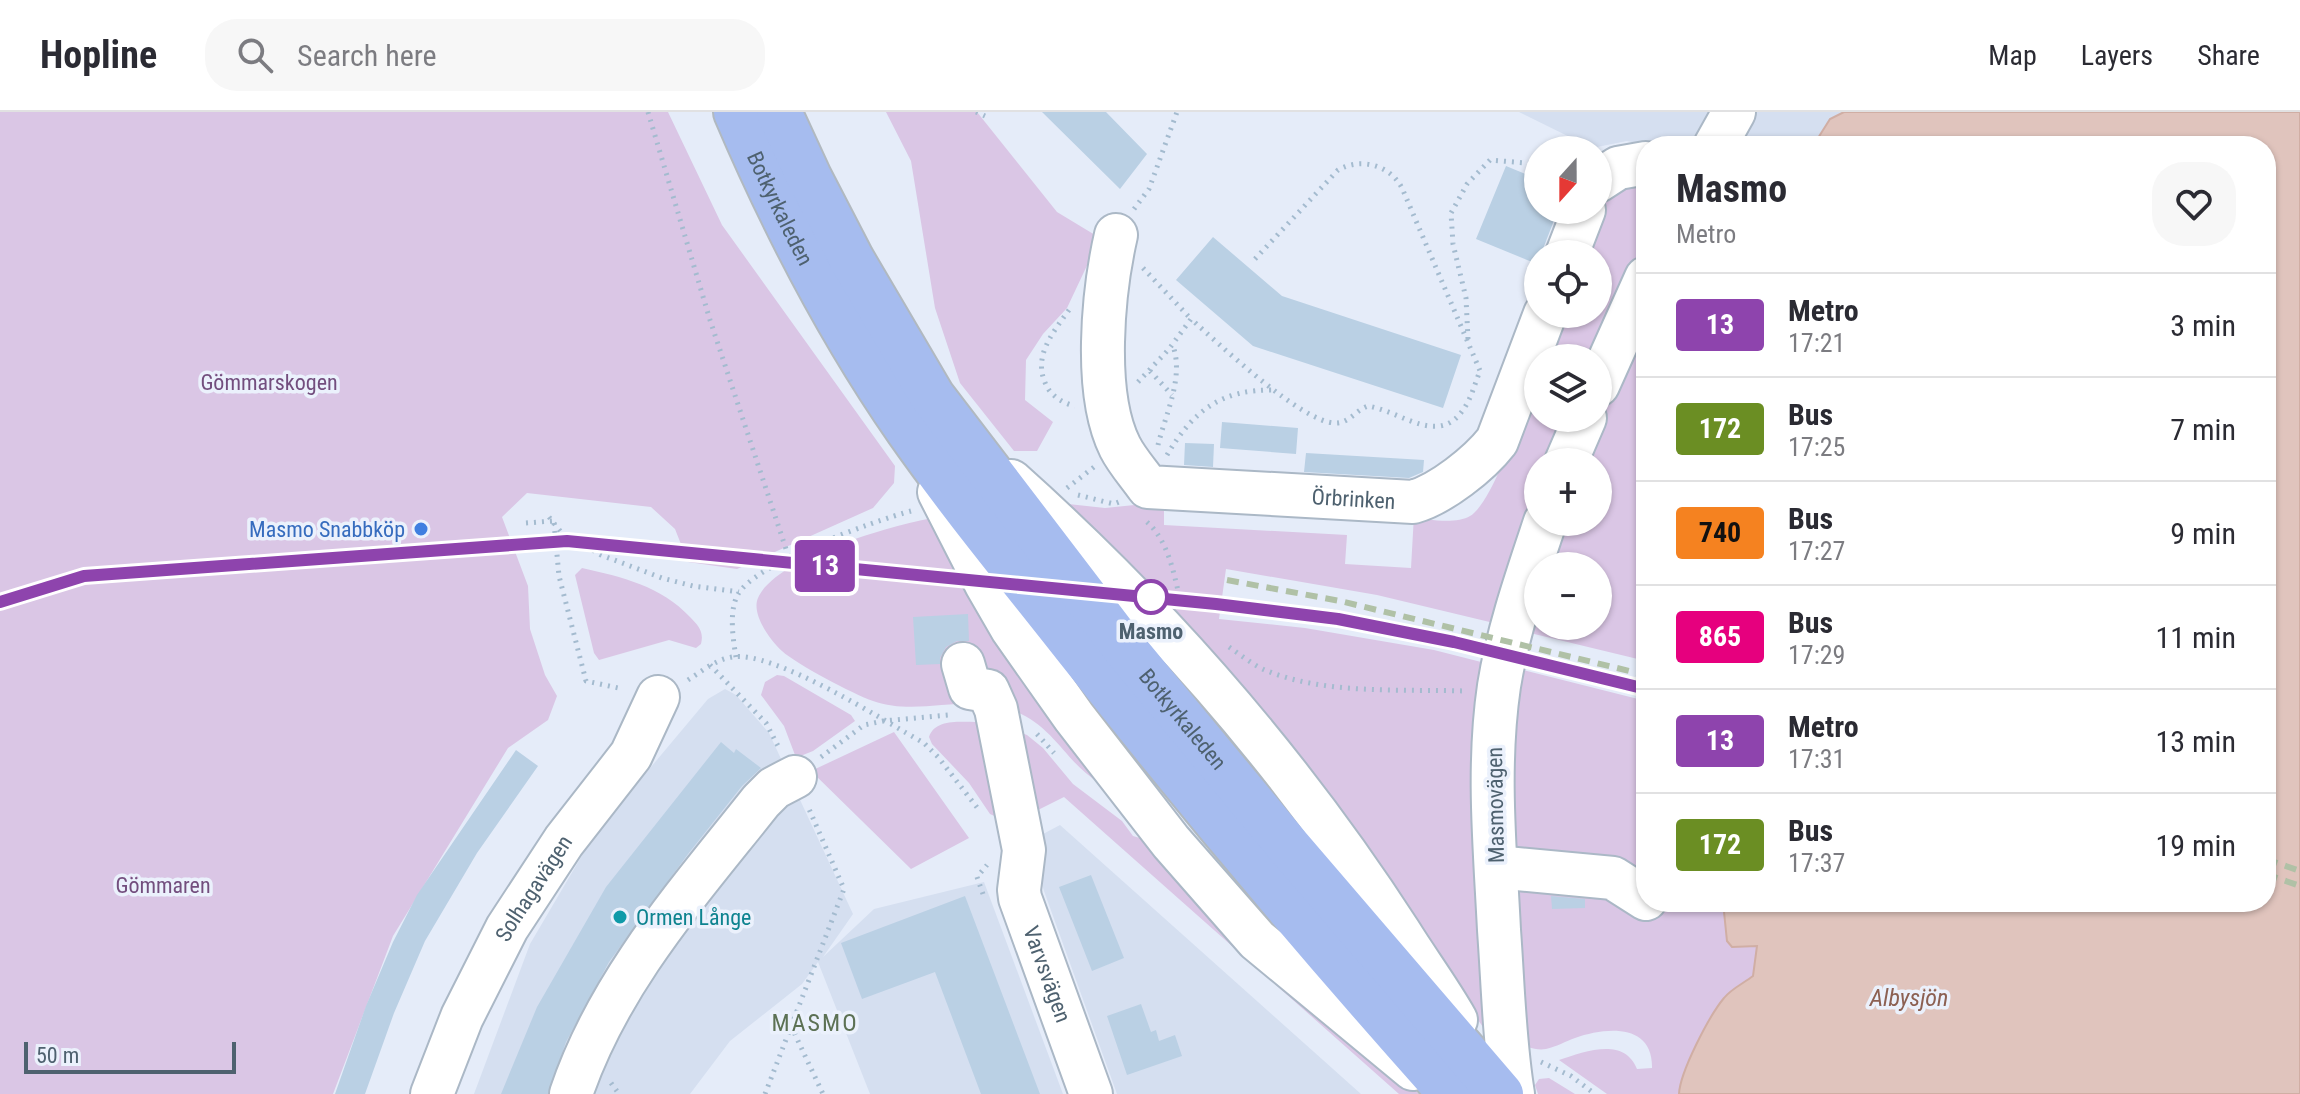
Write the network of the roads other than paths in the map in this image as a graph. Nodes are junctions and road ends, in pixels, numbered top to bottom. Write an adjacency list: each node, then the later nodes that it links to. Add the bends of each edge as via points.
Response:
1 (736, 112): 17 (main road, Botkyrkaleden, via 819,283 906,427 963,503 1152,745 1346,976)
2 (779, 112): 17 (main road, Botkyrkaleden, via 852,260 916,371 956,428 1126,650)
3 (1734, 112): 4 (street)
4 (1721, 136)
5 (1636, 165): 6 (street)
6 (1612, 172)
7 (1116, 235): 9 (street, Örbrinken, via 1103,313 1107,404 1132,504 1413,502 1428,497 1497,441)
8 (1636, 300): 10 (street)
9 (1540, 328)
10 (1612, 354)
11 (1540, 536): 15 (street, Masmovägen, via 1499,692 1493,761)
12 (963, 664): 20 (street, Varvsvägen, via 970,688 992,696 1024,850 1020,898)
13 (658, 697): 18 (street, Solhagavägen, via 631,755 564,841 507,928 462,1017)
14 (795, 777): 19 (street, via 761,801 650,942 619,990)
15 (1496, 867): 16 (street, via 1613,878); 17 (street, Masmovägen, via 1508,1062)
16 (1636, 893)
17 (1490, 1087)
18 (432, 1094)
19 (571, 1094)
20 (1091, 1094)

